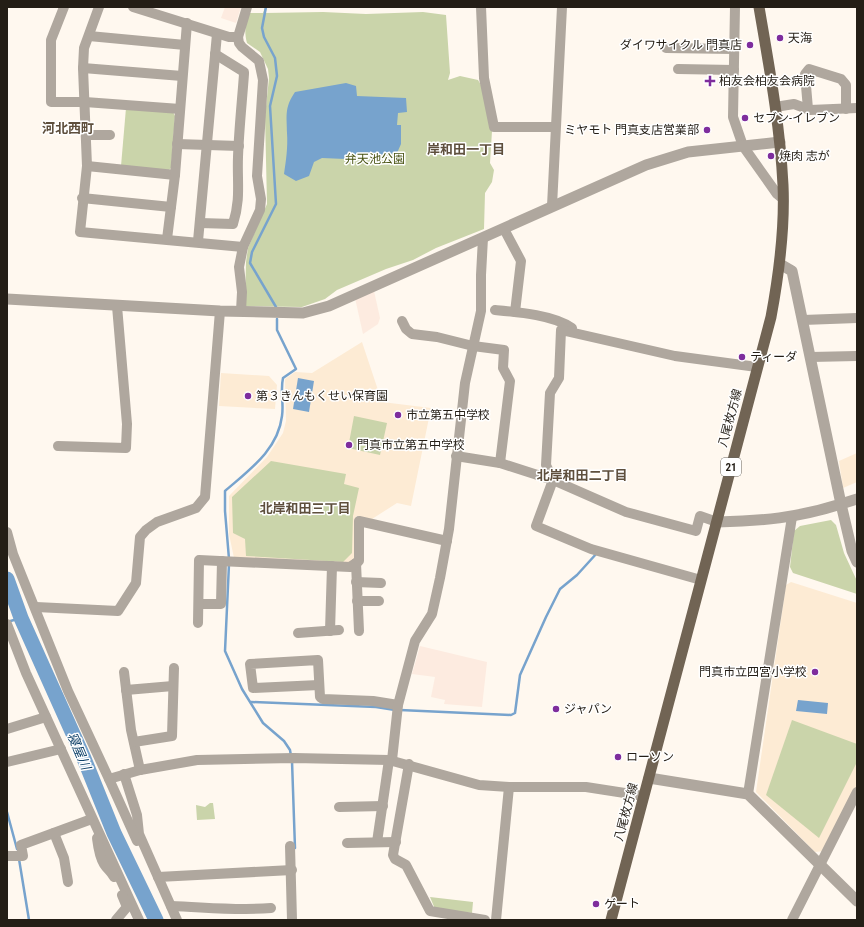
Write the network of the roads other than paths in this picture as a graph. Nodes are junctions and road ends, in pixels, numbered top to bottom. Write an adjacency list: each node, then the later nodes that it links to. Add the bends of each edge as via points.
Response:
1 (64, 7): 21 (street, via 51,40 51,102)
2 (99, 7): 11 (street)
3 (133, 7): 9 (street)
4 (247, 7): 12 (street)
5 (481, 7): 27 (street, via 484,78 494,127)
6 (562, 7): 27 (street)
7 (735, 7): 15 (street)
8 (760, 7): 22 (main road, 八尾枚方線 / 21)
9 (186, 23): 10 (street); 13 (street)
10 (217, 34): 12 (street, via 229,38); 16 (street)
11 (89, 36): 13 (street); 17 (street, via 84,48)
12 (238, 37): 46 (street, via 242,47 259,61 263,80 257,176 260,210)
13 (185, 45): 20 (street)
14 (666, 48): 15 (street)
15 (734, 49): 19 (street)
16 (214, 54): 32 (street); 33 (street, via 244,72)
17 (83, 68): 20 (street); 21 (street)
18 (678, 69): 19 (street)
19 (734, 70): 34 (street, via 733,117)
20 (182, 76): 24 (street)
21 (85, 102): 24 (street); 28 (street)
22 (775, 106): 25 (street, via 794,104); 30 (main road, 八尾枚方線 / 21)
23 (857, 108): 26 (street)
24 (180, 109): 31 (street)
25 (808, 109): 26 (street); 26 (street, via 805,74 809,69 841,79 846,85)
26 (846, 109)
27 (555, 127): 39 (street)
28 (87, 135): 29 (street); 35 (street)
29 (110, 135)
30 (780, 142): 34 (street); 38 (main road, 八尾枚方線 / 21)
31 (177, 144): 32 (street); 36 (street)
32 (207, 144): 33 (street); 41 (street)
33 (239, 146): 41 (street, via 238,209 233,224)
34 (743, 146): 38 (street); 39 (street, via 688,152 646,165)
35 (87, 166): 36 (street); 37 (street)
36 (175, 175): 40 (street)
37 (82, 198): 40 (street); 44 (street, via 80,232)
38 (783, 199): 47 (main road, 八尾枚方線 / 21)
39 (552, 206): 42 (street)
40 (171, 207): 44 (street)
41 (200, 223): 45 (street)
42 (504, 229): 43 (street); 53 (street, via 522,261)
43 (483, 238): 52 (street, via 329,306 303,313); 58 (street, via 481,311)
44 (168, 239): 45 (street)
45 (198, 242): 46 (street)
46 (243, 247): 52 (street, via 239,267)
47 (780, 264): 55 (street, via 792,271); 61 (main road, 八尾枚方線 / 21, via 771,317)
48 (7, 298): 49 (street)
49 (117, 306): 51 (street); 62 (street, via 127,424 126,448)
50 (495, 310): 53 (street)
51 (220, 311): 52 (street); 82 (street, via 205,497 196,508 158,522 140,537 136,583 118,611)
52 (242, 311)
53 (515, 312): 57 (street, via 567,325)
54 (857, 318): 55 (street)
55 (803, 320): 60 (street)
56 (402, 321): 58 (street, via 412,334)
57 (581, 334): 61 (street, via 675,356); 65 (street, via 561,330 559,378 550,393 546,465)
58 (473, 346): 63 (street, via 465,383); 64 (street, via 504,350 503,368 510,381)
59 (857, 356): 60 (street)
60 (811, 357): 67 (street)
61 (757, 367): 69 (main road, 八尾枚方線 / 21)
62 (58, 446)
63 (456, 456): 64 (street); 71 (street)
64 (500, 463): 65 (street)
65 (553, 480): 69 (street, via 626,512 696,531 700,516); 76 (street, via 536,526 591,549)
66 (857, 499): 67 (street)
67 (841, 504): 68 (street); 73 (street)
68 (792, 517): 69 (street); 107 (street)
69 (716, 522): 76 (main road, 八尾枚方線 / 21)
70 (7, 532): 82 (street, via 13,554)
71 (447, 541): 74 (street, via 359,521 359,561); 92 (street, via 432,614 415,641)
72 (226, 561): 75 (street); 81 (street, via 221,604); 81 (street, via 199,560)
73 (857, 562)
74 (356, 563): 75 (street, via 350,567); 77 (street)
75 (332, 566): 86 (street, via 335,631)
76 (701, 580): 103 (main road, 八尾枚方線 / 21)
77 (356, 582): 78 (street); 79 (street)
78 (381, 583)
79 (357, 601): 80 (street); 85 (street)
80 (379, 601)
81 (199, 604): 83 (street)
82 (36, 607): 102 (street, via 68,691)
83 (198, 623)
84 (7, 624): 93 (street)
85 (359, 631)
86 (298, 633)
87 (174, 668): 90 (street)
88 (124, 672): 91 (street)
89 (319, 685): 89 (street, via 252,688 250,664 318,660); 92 (street, via 320,697 323,699)
90 (173, 686): 91 (street); 95 (street, via 172,736)
91 (126, 690): 95 (street)
92 (398, 705): 97 (street)
93 (46, 717): 94 (street); 96 (street)
94 (7, 730)
95 (134, 742): 100 (street)
96 (61, 749): 98 (street); 120 (street)
97 (390, 760): 99 (street); 100 (street, via 197,760); 109 (street)
98 (7, 762)
99 (409, 764): 105 (street, via 479,785); 116 (street)
100 (140, 770): 101 (street)
101 (124, 774): 102 (street); 123 (street, via 140,834)
102 (109, 778): 130 (street)
103 (649, 778): 107 (street); 108 (main road, 八尾枚方線 / 21)
104 (70, 782): 112 (street)
105 (509, 787): 108 (street, via 586,787); 134 (street)
106 (857, 792): 110 (street)
107 (748, 794): 121 (street)
108 (644, 796): 135 (main road, 八尾枚方線 / 21)
109 (383, 806): 111 (street); 115 (street)
110 (854, 806): 121 (street)
111 (339, 807)
112 (89, 820): 113 (street); 114 (street)
113 (54, 833): 119 (street, via 22,845 23,856); 124 (street, via 64,858)
114 (97, 838): 120 (street, via 109,862); 128 (street, via 104,865 111,870 127,907)
115 (377, 842): 116 (street); 117 (street)
116 (396, 842): 133 (street, via 393,855 395,860 406,864 430,911)
117 (347, 843)
118 (290, 846): 122 (street)
119 (15, 856)
120 (114, 865): 129 (street)
121 (821, 865): 125 (street); 136 (street)
122 (292, 870): 123 (street); 132 (street)
123 (158, 877): 126 (street)
124 (68, 882)
125 (857, 901)
126 (171, 906): 127 (street, via 243,910); 131 (street)
127 (271, 908)
128 (116, 920)
129 (139, 920)
130 (172, 920)
131 (177, 920)
132 (292, 920)
133 (485, 920)
134 (496, 920)
135 (611, 920)
136 (792, 920)

